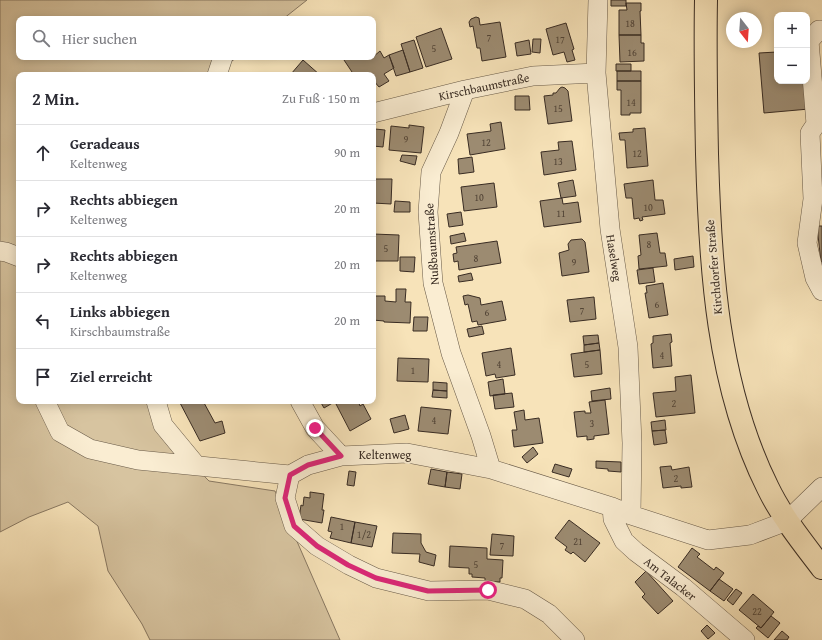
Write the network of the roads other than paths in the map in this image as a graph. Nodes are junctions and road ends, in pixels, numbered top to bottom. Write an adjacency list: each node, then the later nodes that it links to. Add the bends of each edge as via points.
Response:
1 (598, 0): 6 (street, Haselweg)
2 (706, 0): 23 (main road, Kirchdorfer Straße, via 709,223 719,322 743,428 768,489)
3 (822, 30): 9 (street, via 809,41)
4 (222, 60): 5 (street)
5 (218, 72)
6 (596, 73): 7 (street, Kirschbaumstraße, via 533,76); 22 (street, Haselweg, via 610,229 628,347 632,443)
7 (465, 90): 8 (street, Kirschbaumstraße); 18 (street, Nußbaumstraße, via 431,172 428,212 433,283 451,353)
8 (376, 112)
9 (819, 124): 12 (street, via 810,132 813,199 807,243 815,278)
10 (0, 251): 11 (street)
11 (16, 256)
12 (822, 291)
13 (46, 404): 17 (street, via 60,432 90,449 138,460)
14 (157, 404): 17 (street, via 163,425)
15 (302, 404): 16 (street, via 315,428)
16 (341, 456): 18 (street, Keltenweg, via 407,454); 19 (street, Keltenweg, via 308,465)
17 (196, 465): 19 (street)
18 (491, 469): 21 (street, Keltenweg)
19 (290, 475): 25 (street, via 285,498 294,526 317,546 348,565 376,578 428,591 488,590 525,599 549,614)
20 (822, 487): 23 (street)
21 (612, 507): 22 (street, Keltenweg); 26 (street, Am Talacker, via 613,519 624,541)
22 (631, 516): 23 (street, Keltenweg, via 708,540 750,535)
23 (787, 521): 24 (main road, Kirchdorfer Straße)
24 (822, 568)
25 (575, 640)
26 (745, 640)

